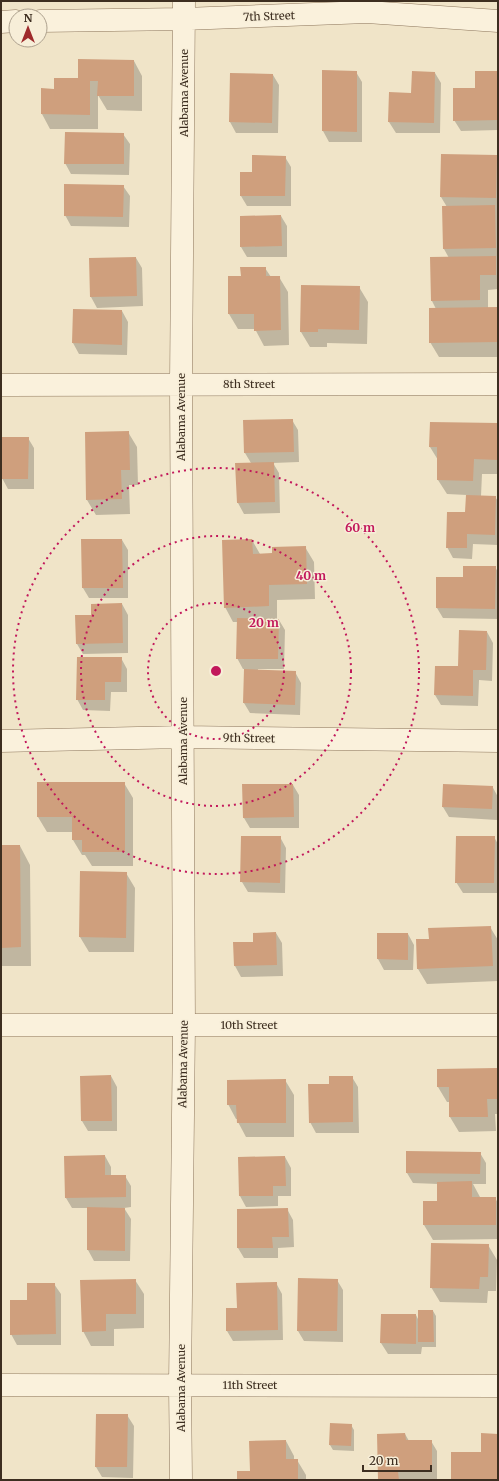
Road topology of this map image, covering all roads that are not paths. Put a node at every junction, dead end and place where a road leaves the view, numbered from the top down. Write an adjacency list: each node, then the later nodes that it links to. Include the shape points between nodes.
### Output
1 (184, 10): 2 (street, 7th Street); 3 (street, 7th Street, via 367,12); 4 (street, Alabama Avenue)
2 (48, 20)
3 (498, 22)
4 (181, 384): 5 (street, 8th Street); 6 (street, 8th Street); 7 (street, Alabama Avenue)
5 (498, 384)
6 (1, 385)
7 (183, 737): 8 (street, 9th Street); 9 (street, 9th Street); 10 (street, Alabama Avenue)
8 (1, 741)
9 (498, 741)
10 (184, 1025): 11 (street, 10th Street); 12 (street, 10th Street); 14 (street, Alabama Avenue)
11 (498, 1025)
12 (1, 1026)
13 (1, 1385): 14 (street, 11th Street)
14 (180, 1385): 15 (street, 11th Street); 16 (street, Alabama Avenue)
15 (498, 1386)
16 (181, 1480)

